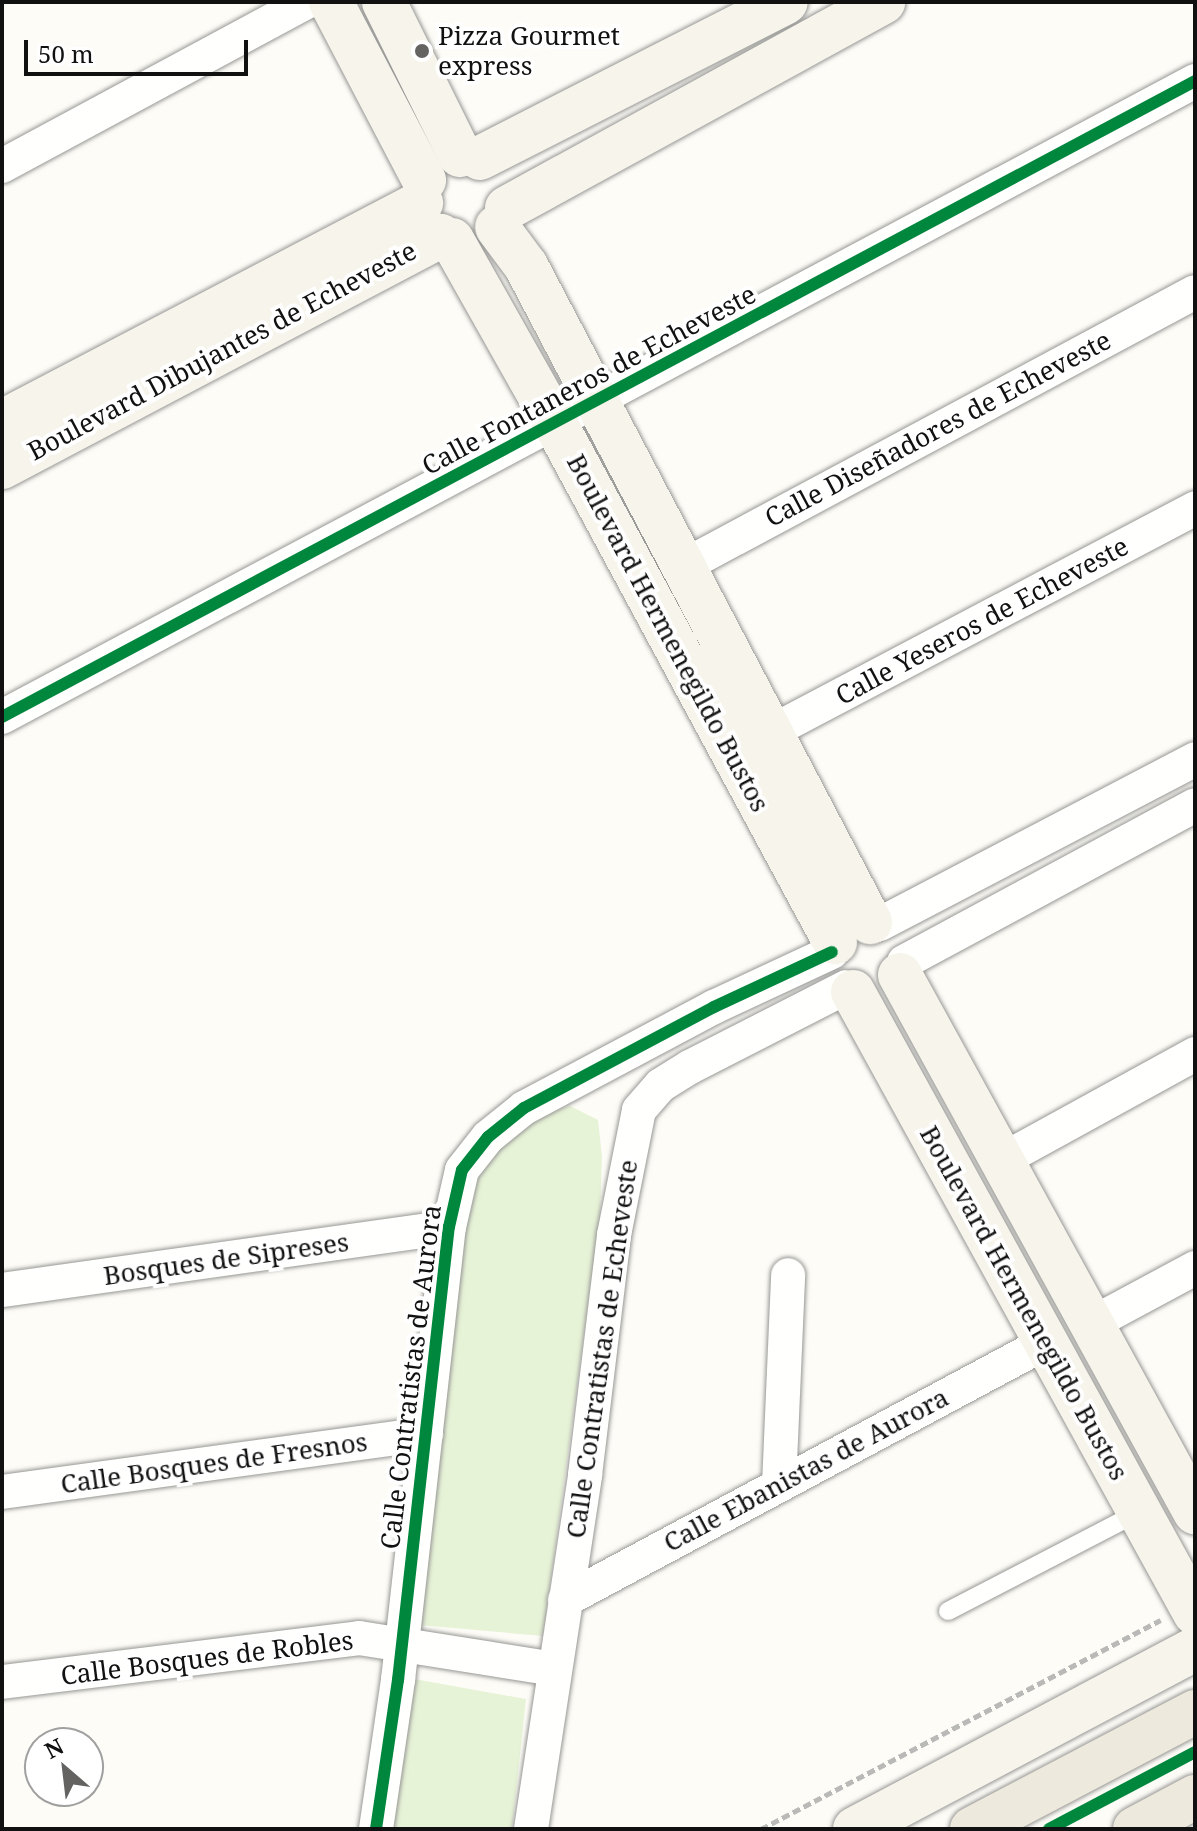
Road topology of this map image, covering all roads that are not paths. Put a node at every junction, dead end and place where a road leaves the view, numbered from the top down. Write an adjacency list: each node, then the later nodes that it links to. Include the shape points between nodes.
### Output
1 (307, 2): 8 (street)
2 (331, 2): 9 (street, Boulevard Hermenegildo Bustos)
3 (384, 2): 7 (street)
4 (786, 2): 7 (street)
5 (883, 2): 10 (street)
6 (1195, 81): 12 (street, Calle Fontaneros de Echeveste)
7 (470, 156): 9 (street, via 445,159); 10 (street, via 500,173 508,195)
8 (2, 166)
9 (435, 215): 10 (street, via 477,241); 13 (street, Boulevard Dibujantes de Echeveste); 14 (street, Boulevard Hermenegildo Bustos); 15 (street, Boulevard Dibujantes de Echeveste)
10 (502, 218): 12 (street, Boulevard Hermenegildo Bustos)
11 (1195, 292): 17 (street, Calle Diseñadores de Echeveste)
12 (597, 402): 14 (street, Calle Fontaneros de Echeveste); 17 (street, Boulevard Hermenegildo Bustos)
13 (2, 422)
14 (555, 423): 18 (street, Calle Fontaneros de Echeveste); 22 (street, Boulevard Hermenegildo Bustos)
15 (2, 467)
16 (1195, 508): 19 (street, Calle Yeseros de Echeveste)
17 (682, 567): 19 (street, Boulevard Hermenegildo Bustos)
18 (2, 717)
19 (769, 733): 22 (street, Boulevard Hermenegildo Bustos)
20 (1195, 759): 22 (street)
21 (1195, 805): 23 (street)
22 (853, 953): 23 (street, Boulevard Hermenegildo Bustos, via 899,939); 23 (street, via 880,992); 25 (street, Calle Contratistas de Aurora, via 714,1007); 26 (street, via 661,1085); 33 (street, Boulevard Hermenegildo Bustos)
23 (902, 968): 27 (street, Boulevard Hermenegildo Bustos)
24 (1195, 1054): 27 (street)
25 (603, 1066): 26 (street); 28 (street, Calle Contratistas de Aurora, via 524,1108 472,1154 458,1185)
26 (639, 1110): 39 (street, Calle Contratistas de Echeveste, via 614,1235)
27 (1004, 1159): 32 (street, Boulevard Hermenegildo Bustos)
28 (449, 1227): 31 (street, Bosques de Sipreses); 34 (street, Calle Contratistas de Aurora)
29 (1195, 1268): 32 (street)
30 (788, 1275): 35 (street)
31 (2, 1290)
32 (1093, 1323): 37 (street, Boulevard Hermenegildo Bustos)
33 (1047, 1342): 35 (street, Calle Ebanistas de Aurora); 38 (street, Boulevard Hermenegildo Bustos)
34 (426, 1434): 36 (street, Calle Bosques de Fresnos); 42 (street, Calle Contratistas de Aurora)
35 (779, 1485): 39 (street, Calle Ebanistas de Aurora)
36 (2, 1492)
37 (1191, 1494)
38 (1139, 1512): 40 (street, Boulevard Hermenegildo Bustos); 41 (lane)
39 (565, 1600): 44 (street, Calle Contratistas de Echeveste)
40 (1193, 1609)
41 (948, 1611)
42 (402, 1646): 44 (street, Calle Bosques de Robles); 45 (street, Calle Bosques de Robles, via 359,1638); 48 (street, Calle Contratistas de Aurora)
43 (1195, 1649): 50 (street)
44 (555, 1669): 49 (street, Calle Contratistas de Echeveste)
45 (2, 1682)
46 (1195, 1712): 51 (main road)
47 (1195, 1797): 52 (main road)
48 (368, 1828)
49 (531, 1829)
50 (855, 1829)
51 (972, 1829)
52 (1135, 1829)

